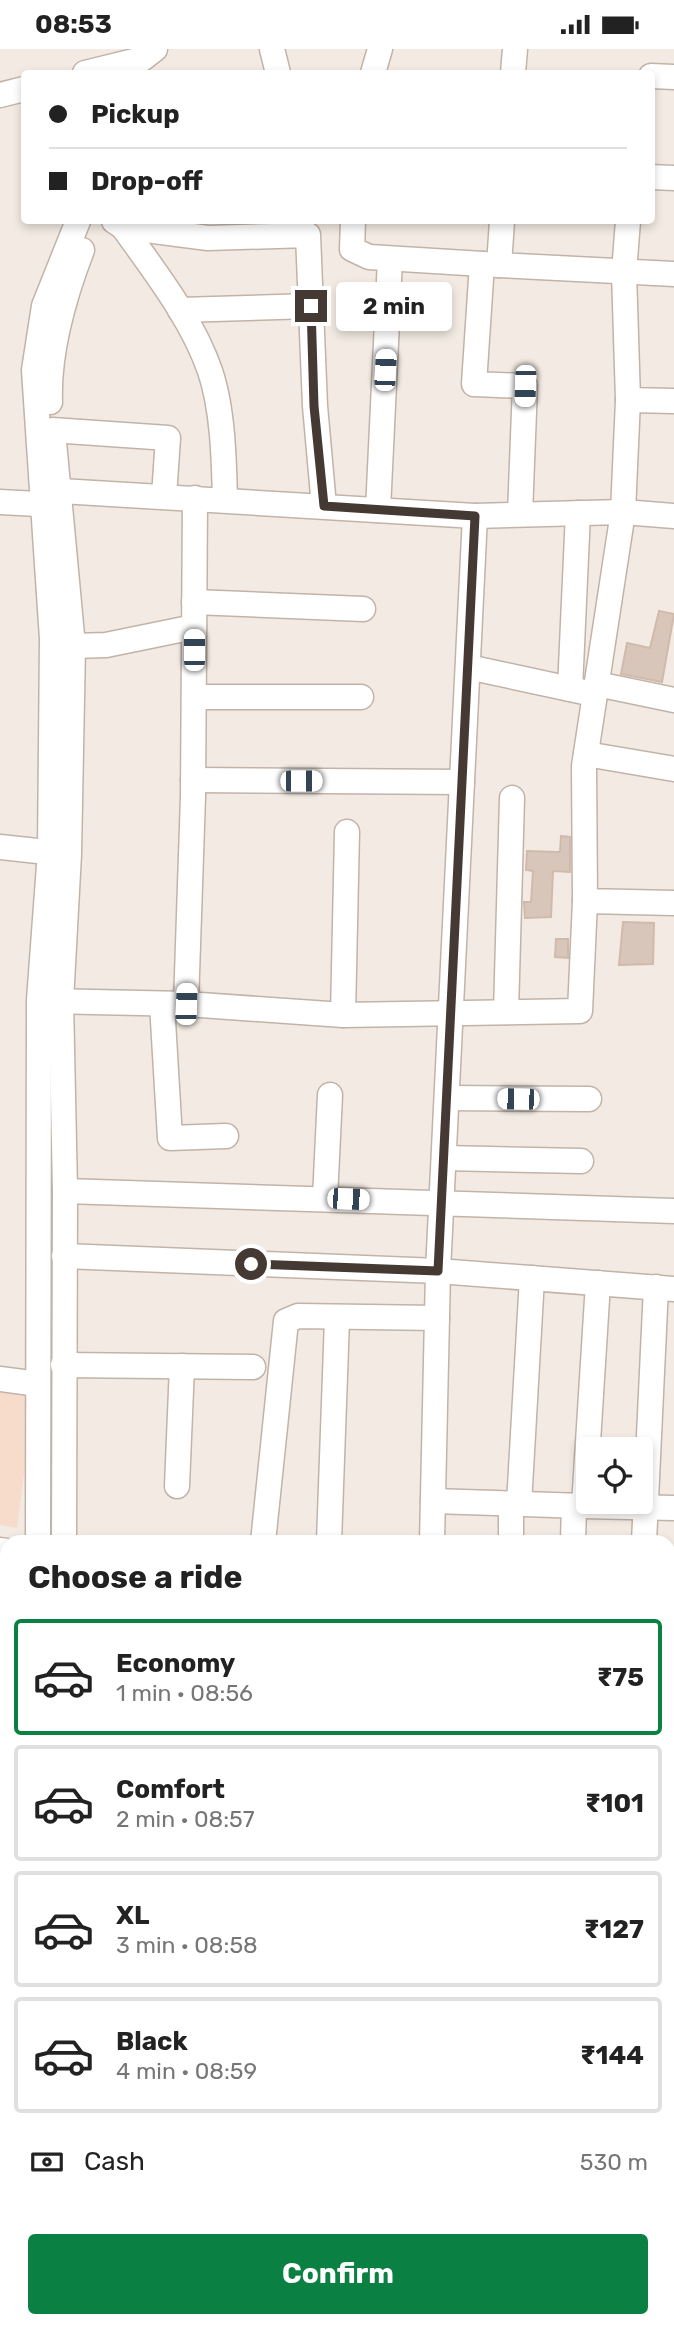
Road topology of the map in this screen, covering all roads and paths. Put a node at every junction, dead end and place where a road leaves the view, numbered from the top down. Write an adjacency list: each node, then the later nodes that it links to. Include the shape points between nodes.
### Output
1 (272, 49): 6 (street)
2 (380, 49): 7 (street)
3 (515, 49): 8 (street)
4 (146, 60): 5 (street)
5 (99, 70)
6 (277, 70)
7 (374, 70)
8 (513, 70)
9 (655, 76): 10 (street)
10 (674, 77)
11 (21, 90): 12 (street)
12 (0, 95)
13 (655, 177): 14 (street)
14 (674, 178)
15 (77, 224): 33 (street, via 44,306 37,340 34,388)
16 (93, 224): 30 (street, via 60,319 50,377)
17 (119, 224): 21 (street, via 208,238); 27 (street)
18 (353, 224): 22 (street, via 352,249)
19 (501, 224): 23 (street)
20 (628, 224): 24 (street)
21 (308, 228): 26 (street)
22 (390, 259): 23 (street); 37 (street)
23 (491, 265): 24 (street); 40 (street, via 474,384 525,386)
24 (624, 272): 25 (street); 28 (street)
25 (674, 274)
26 (311, 306): 27 (street); 36 (street)
27 (180, 310): 34 (street, via 210,372 223,451)
28 (628, 400): 29 (street); 38 (street)
29 (674, 401)
30 (52, 430): 31 (street, via 168,438); 33 (street)
31 (164, 496): 32 (street); 33 (street)
32 (195, 498): 34 (street); 43 (street)
33 (55, 500): 35 (street); 46 (street); 60 (street, via 52,639)
34 (225, 500): 36 (street)
35 (0, 502)
36 (324, 506): 37 (street)
37 (378, 510): 41 (street)
38 (623, 512): 39 (street); 42 (street); 49 (street)
39 (578, 513): 40 (street); 48 (street)
40 (520, 514): 41 (street)
41 (475, 516): 47 (street)
42 (674, 516)
43 (194, 602): 44 (street); 45 (street)
44 (363, 609)
45 (194, 627): 46 (street, via 106,645); 50 (street)
46 (73, 646): 60 (street)
47 (468, 667): 48 (street); 56 (street)
48 (570, 689): 49 (street)
49 (596, 689): 52 (street); 53 (street)
50 (194, 697): 51 (street); 55 (street)
51 (361, 697)
52 (674, 700)
53 (586, 754): 54 (street); 61 (street)
54 (674, 769)
55 (193, 780): 56 (street); 64 (street)
56 (463, 782): 66 (street)
57 (512, 798): 65 (street)
58 (348, 832): 67 (street)
59 (0, 847): 60 (street)
60 (59, 853): 63 (street)
61 (585, 901): 62 (street); 65 (street, via 580,1011)
62 (674, 902)
63 (50, 1001): 64 (street); 74 (street); 89 (street)
64 (174, 1004): 67 (street); 71 (street, via 170,1138)
65 (506, 1012): 66 (street)
66 (452, 1013): 67 (street); 69 (street)
67 (343, 1015)
68 (330, 1095): 75 (street)
69 (447, 1098): 70 (street); 72 (street)
70 (589, 1099)
71 (226, 1136)
72 (444, 1158): 73 (street); 76 (street)
73 (581, 1161)
74 (65, 1191): 75 (street); 78 (street)
75 (325, 1198): 76 (street)
76 (442, 1202): 77 (street); 79 (street)
77 (674, 1210)
78 (64, 1256): 79 (street); 85 (street)
79 (438, 1271): 80 (street); 83 (street)
80 (532, 1278): 81 (street); 94 (street)
81 (598, 1283): 82 (street); 90 (street)
82 (665, 1288): 91 (street)
83 (437, 1318): 84 (street); 93 (street)
84 (337, 1319): 102 (street, via 291,1317 283,1327); 103 (street)
85 (63, 1364): 86 (street); 101 (street)
86 (183, 1366): 87 (street); 92 (street)
87 (253, 1367)
88 (0, 1379): 89 (street)
89 (38, 1384): 100 (street)
90 (585, 1437)
91 (651, 1437)
92 (177, 1486)
93 (433, 1501): 94 (street); 104 (street)
94 (515, 1504): 95 (street); 105 (street)
95 (576, 1506)
96 (653, 1507): 97 (street)
97 (674, 1508)
98 (578, 1514): 106 (street)
99 (644, 1514): 107 (street)
100 (38, 1535)
101 (64, 1535)
102 (265, 1535)
103 (330, 1535)
104 (432, 1535)
105 (512, 1535)
106 (574, 1535)
107 (644, 1535)

